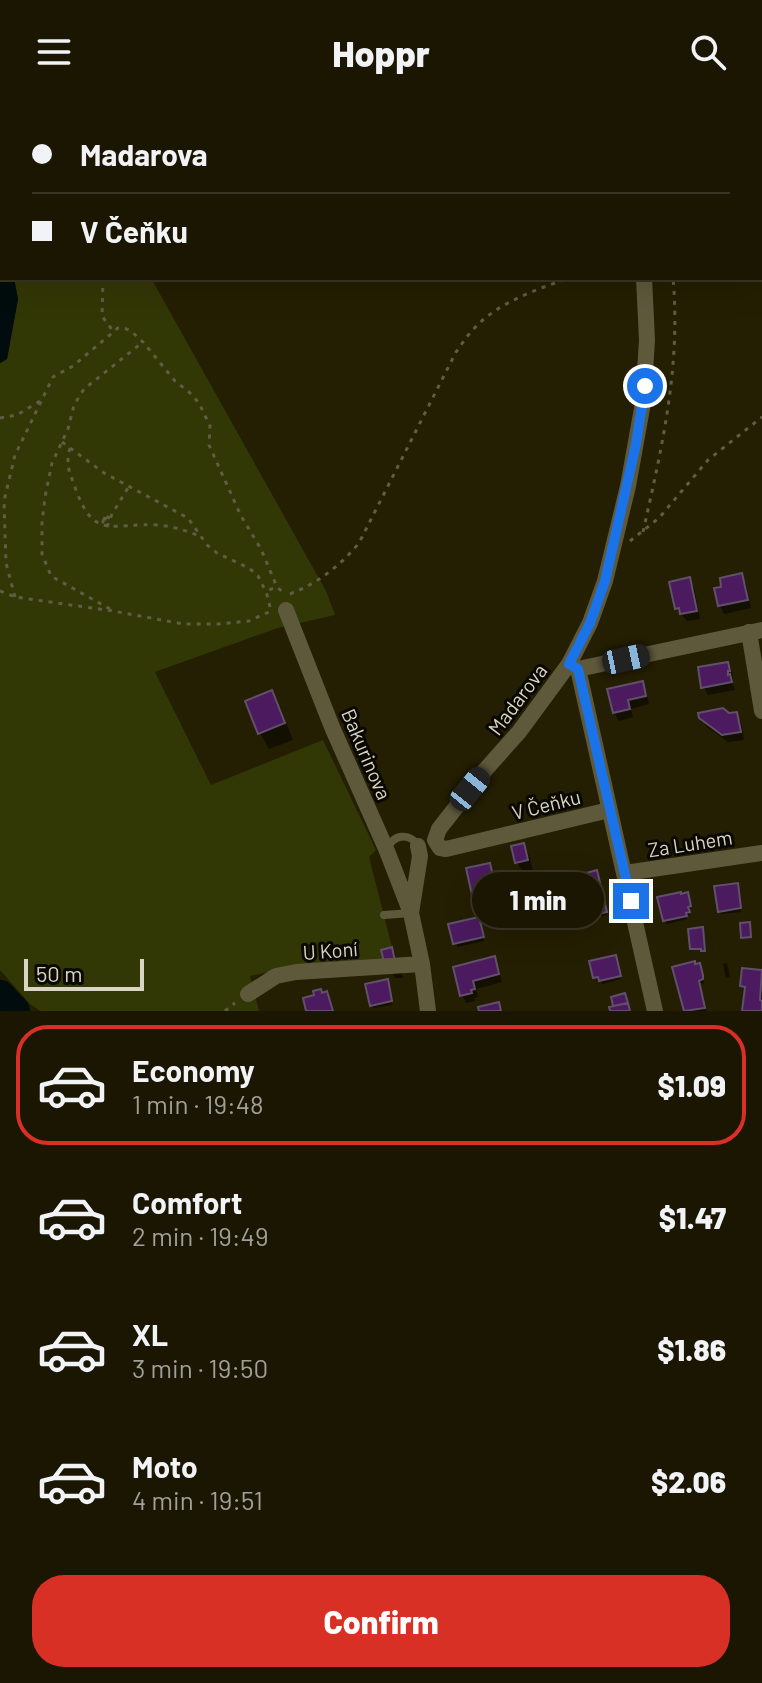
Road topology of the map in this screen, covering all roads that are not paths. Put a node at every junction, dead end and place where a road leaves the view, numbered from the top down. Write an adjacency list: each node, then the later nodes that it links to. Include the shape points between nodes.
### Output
1 (644, 280): 4 (street, Madarova, via 643,403 615,544)
2 (281, 605): 9 (street, Bakurinova)
3 (755, 631): 4 (street); 5 (street)
4 (573, 666): 6 (street, V Čeňku); 8 (street, Madarova, via 435,834 436,844)
5 (762, 711)
6 (609, 810): 8 (street, V Čeňku); 11 (street, V Čeňku)
7 (418, 846): 9 (lane, via 409,836 400,836); 12 (street, Bakurinova)
8 (446, 849)
9 (387, 851): 12 (street, Bakurinova)
10 (762, 853): 11 (street, Za Luhem)
11 (625, 873): 17 (street, V Čeňku)
12 (411, 913): 13 (lane); 14 (street, Bakurinova)
13 (384, 915)
14 (422, 964): 15 (street, U Koní, via 296,972 276,976); 16 (street, Bakurinova)
15 (248, 994)
16 (428, 1011)
17 (655, 1011)

